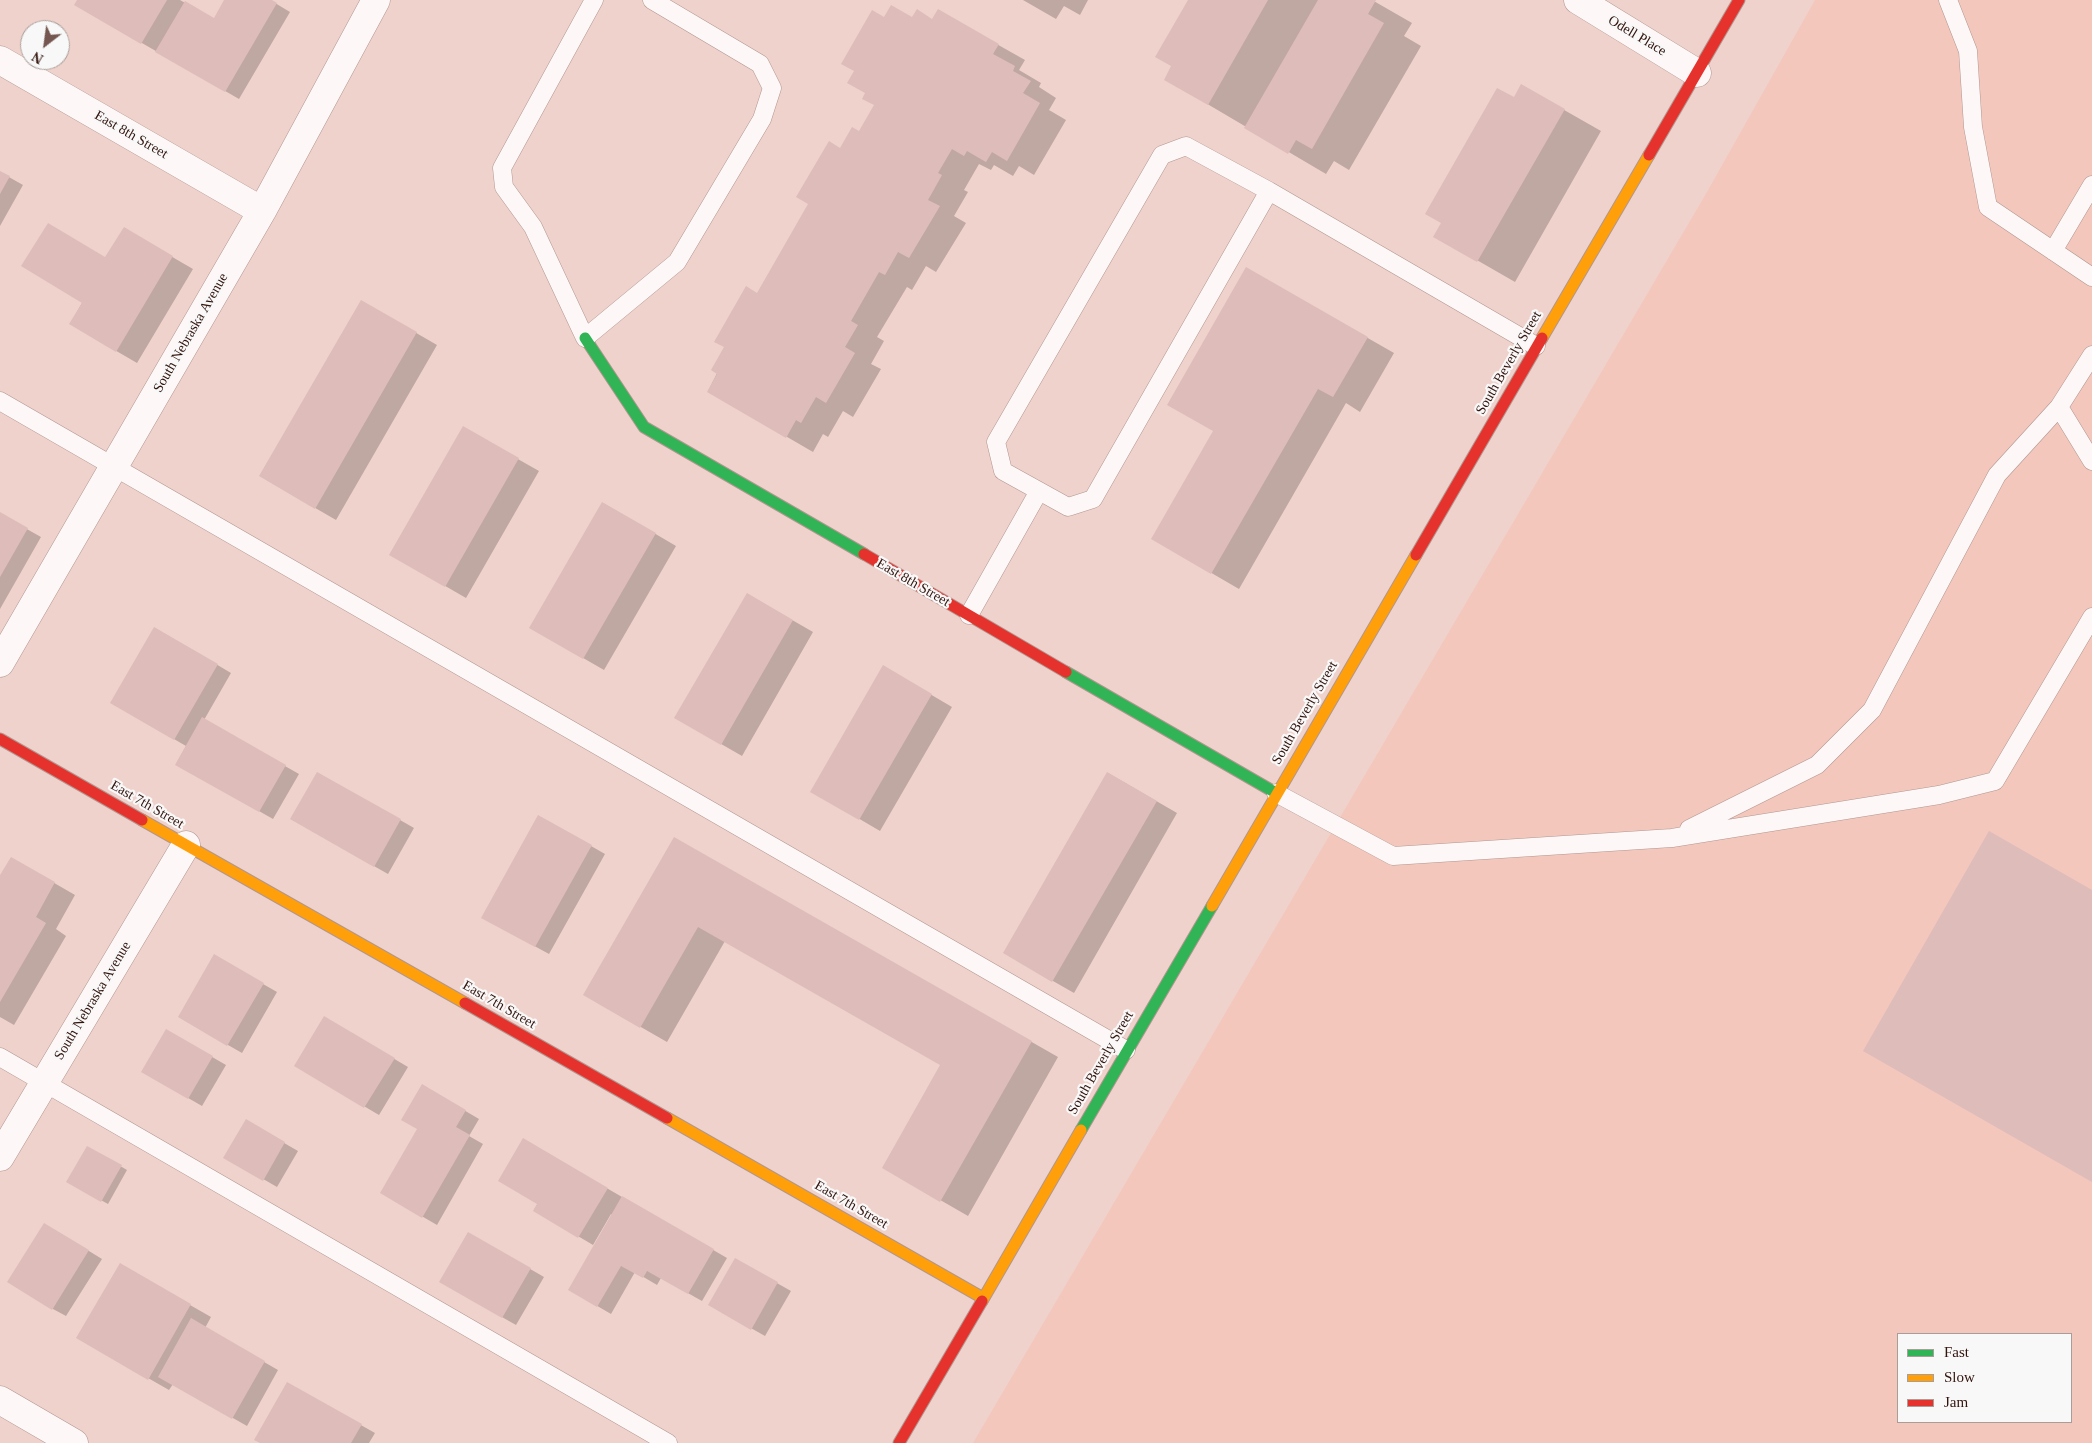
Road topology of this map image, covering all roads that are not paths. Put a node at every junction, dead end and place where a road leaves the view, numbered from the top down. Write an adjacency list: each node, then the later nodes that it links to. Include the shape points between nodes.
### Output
1 (376, 0): 11 (street, South Nebraska Avenue)
2 (594, 0): 14 (lane, via 502,168 504,187 533,227)
3 (652, 0): 14 (lane, via 760,64 772,88 762,119 677,262)
4 (1578, 0): 8 (street, Odell Place)
5 (1739, 0): 8 (street, South Beverly Street)
6 (1948, 0): 12 (lane, via 1968,51 1973,127 1988,207)
7 (0, 60): 11 (street, East 8th Street)
8 (1697, 73): 15 (street, South Beverly Street)
9 (2092, 185): 12 (lane)
10 (1269, 191): 15 (lane); 21 (lane, via 1093,499 1068,507); 21 (lane, via 1186,146 1162,154 996,442 1003,471)
11 (262, 211): 20 (street, South Nebraska Avenue)
12 (2054, 251): 13 (lane)
13 (2092, 276)
14 (585, 338): 22 (street, East 8th Street, via 644,427)
15 (1536, 346): 26 (street, South Beverly Street)
16 (2092, 355): 18 (lane)
17 (0, 401): 20 (lane)
18 (2058, 408): 19 (lane); 27 (lane, via 1997,475 1872,710 1817,765)
19 (2092, 461)
20 (113, 467): 24 (street, South Nebraska Avenue); 29 (lane)
21 (1039, 490): 22 (lane)
22 (968, 616): 26 (street, East 8th Street)
23 (2092, 617): 27 (lane, via 1995,781 1939,795)
24 (0, 663)
25 (0, 739): 28 (street, East 7th Street)
26 (1276, 793): 27 (lane, via 1393,856); 29 (street, South Beverly Street)
27 (1672, 838)
28 (186, 845): 31 (street, South Nebraska Avenue); 33 (street, East 7th Street)
29 (1126, 1050): 33 (street, South Beverly Street)
30 (0, 1057): 31 (lane)
31 (44, 1083): 32 (street, South Nebraska Avenue); 36 (lane)
32 (0, 1157)
33 (983, 1298): 37 (street, South Beverly Street)
34 (0, 1400): 35 (street)
35 (74, 1443)
36 (668, 1443)
37 (898, 1443)

